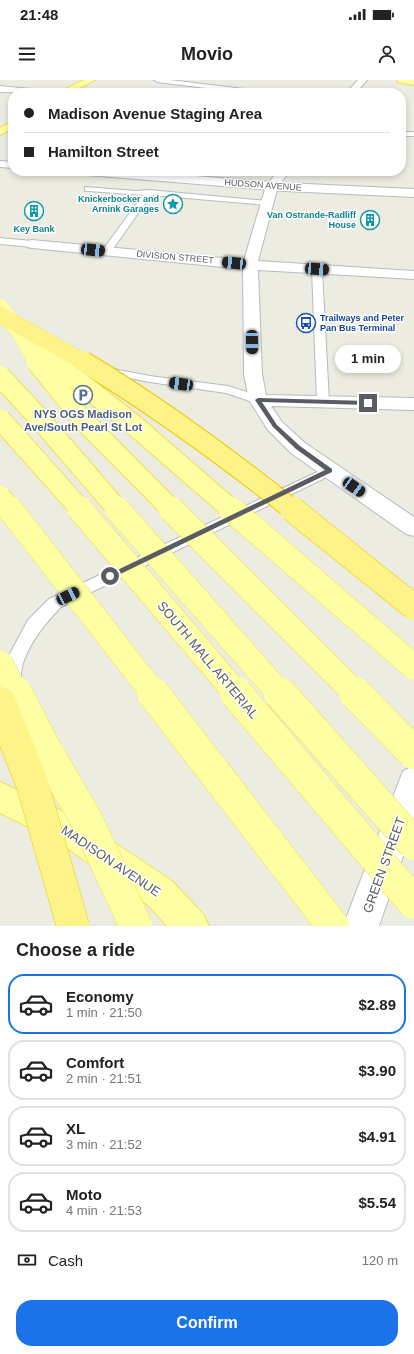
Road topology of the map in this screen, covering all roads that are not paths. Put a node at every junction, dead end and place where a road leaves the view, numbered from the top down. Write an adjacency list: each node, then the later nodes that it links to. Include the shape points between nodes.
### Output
1 (91, 80): 6 (main road)
2 (158, 80): 7 (lane)
3 (364, 80): 8 (street)
4 (401, 80): 5 (main road)
5 (414, 82)
6 (73, 88)
7 (221, 88)
8 (356, 88)
9 (151, 176): 11 (street, HUDSON AVENUE)
10 (280, 176): 12 (street)
11 (202, 180): 12 (street, HUDSON AVENUE); 16 (lane)
12 (272, 186): 15 (street, HUDSON AVENUE); 17 (street)
13 (88, 189): 14 (lane)
14 (149, 192): 16 (lane); 20 (lane)
15 (414, 193)
16 (194, 196): 17 (lane)
17 (267, 203): 21 (street)
18 (0, 241): 19 (lane)
19 (32, 244): 20 (street, DIVISION STREET)
20 (107, 251): 21 (street, DIVISION STREET)
21 (250, 264): 22 (street, DIVISION STREET); 29 (street, via 253,374)
22 (317, 269): 23 (street, DIVISION STREET); 30 (lane)
23 (414, 275)
24 (0, 307): 41 (main road, bridge, via 18,330 40,368 84,421)
25 (0, 314): 36 (highway, bridge, via 123,385 185,427)
26 (0, 324): 38 (main road, bridge, via 56,363 134,425)
27 (108, 371): 29 (lane, via 228,390)
28 (0, 376): 44 (main road, bridge)
29 (258, 400): 30 (street); 33 (street, via 275,426 298,448)
30 (322, 402): 31 (street)
31 (414, 404)
32 (0, 419): 45 (main road, SOUTH MALL ARTERIAL, bridge, via 83,512)
33 (330, 470): 35 (street); 40 (lane, via 55,603 34,625 15,661)
34 (0, 496): 49 (main road, bridge)
35 (414, 528)
36 (414, 607)
37 (0, 663): 47 (main road, bridge, via 87,821)
38 (414, 667)
39 (0, 703): 46 (highway, bridge, via 32,783)
40 (0, 731)
41 (414, 753)
42 (414, 781): 50 (street, GREEN STREET)
43 (0, 797): 48 (main road, MADISON AVENUE, via 68,830 160,893)
44 (414, 844)
45 (414, 903)
46 (73, 926)
47 (136, 926)
48 (191, 926)
49 (333, 926)
50 (362, 926)

